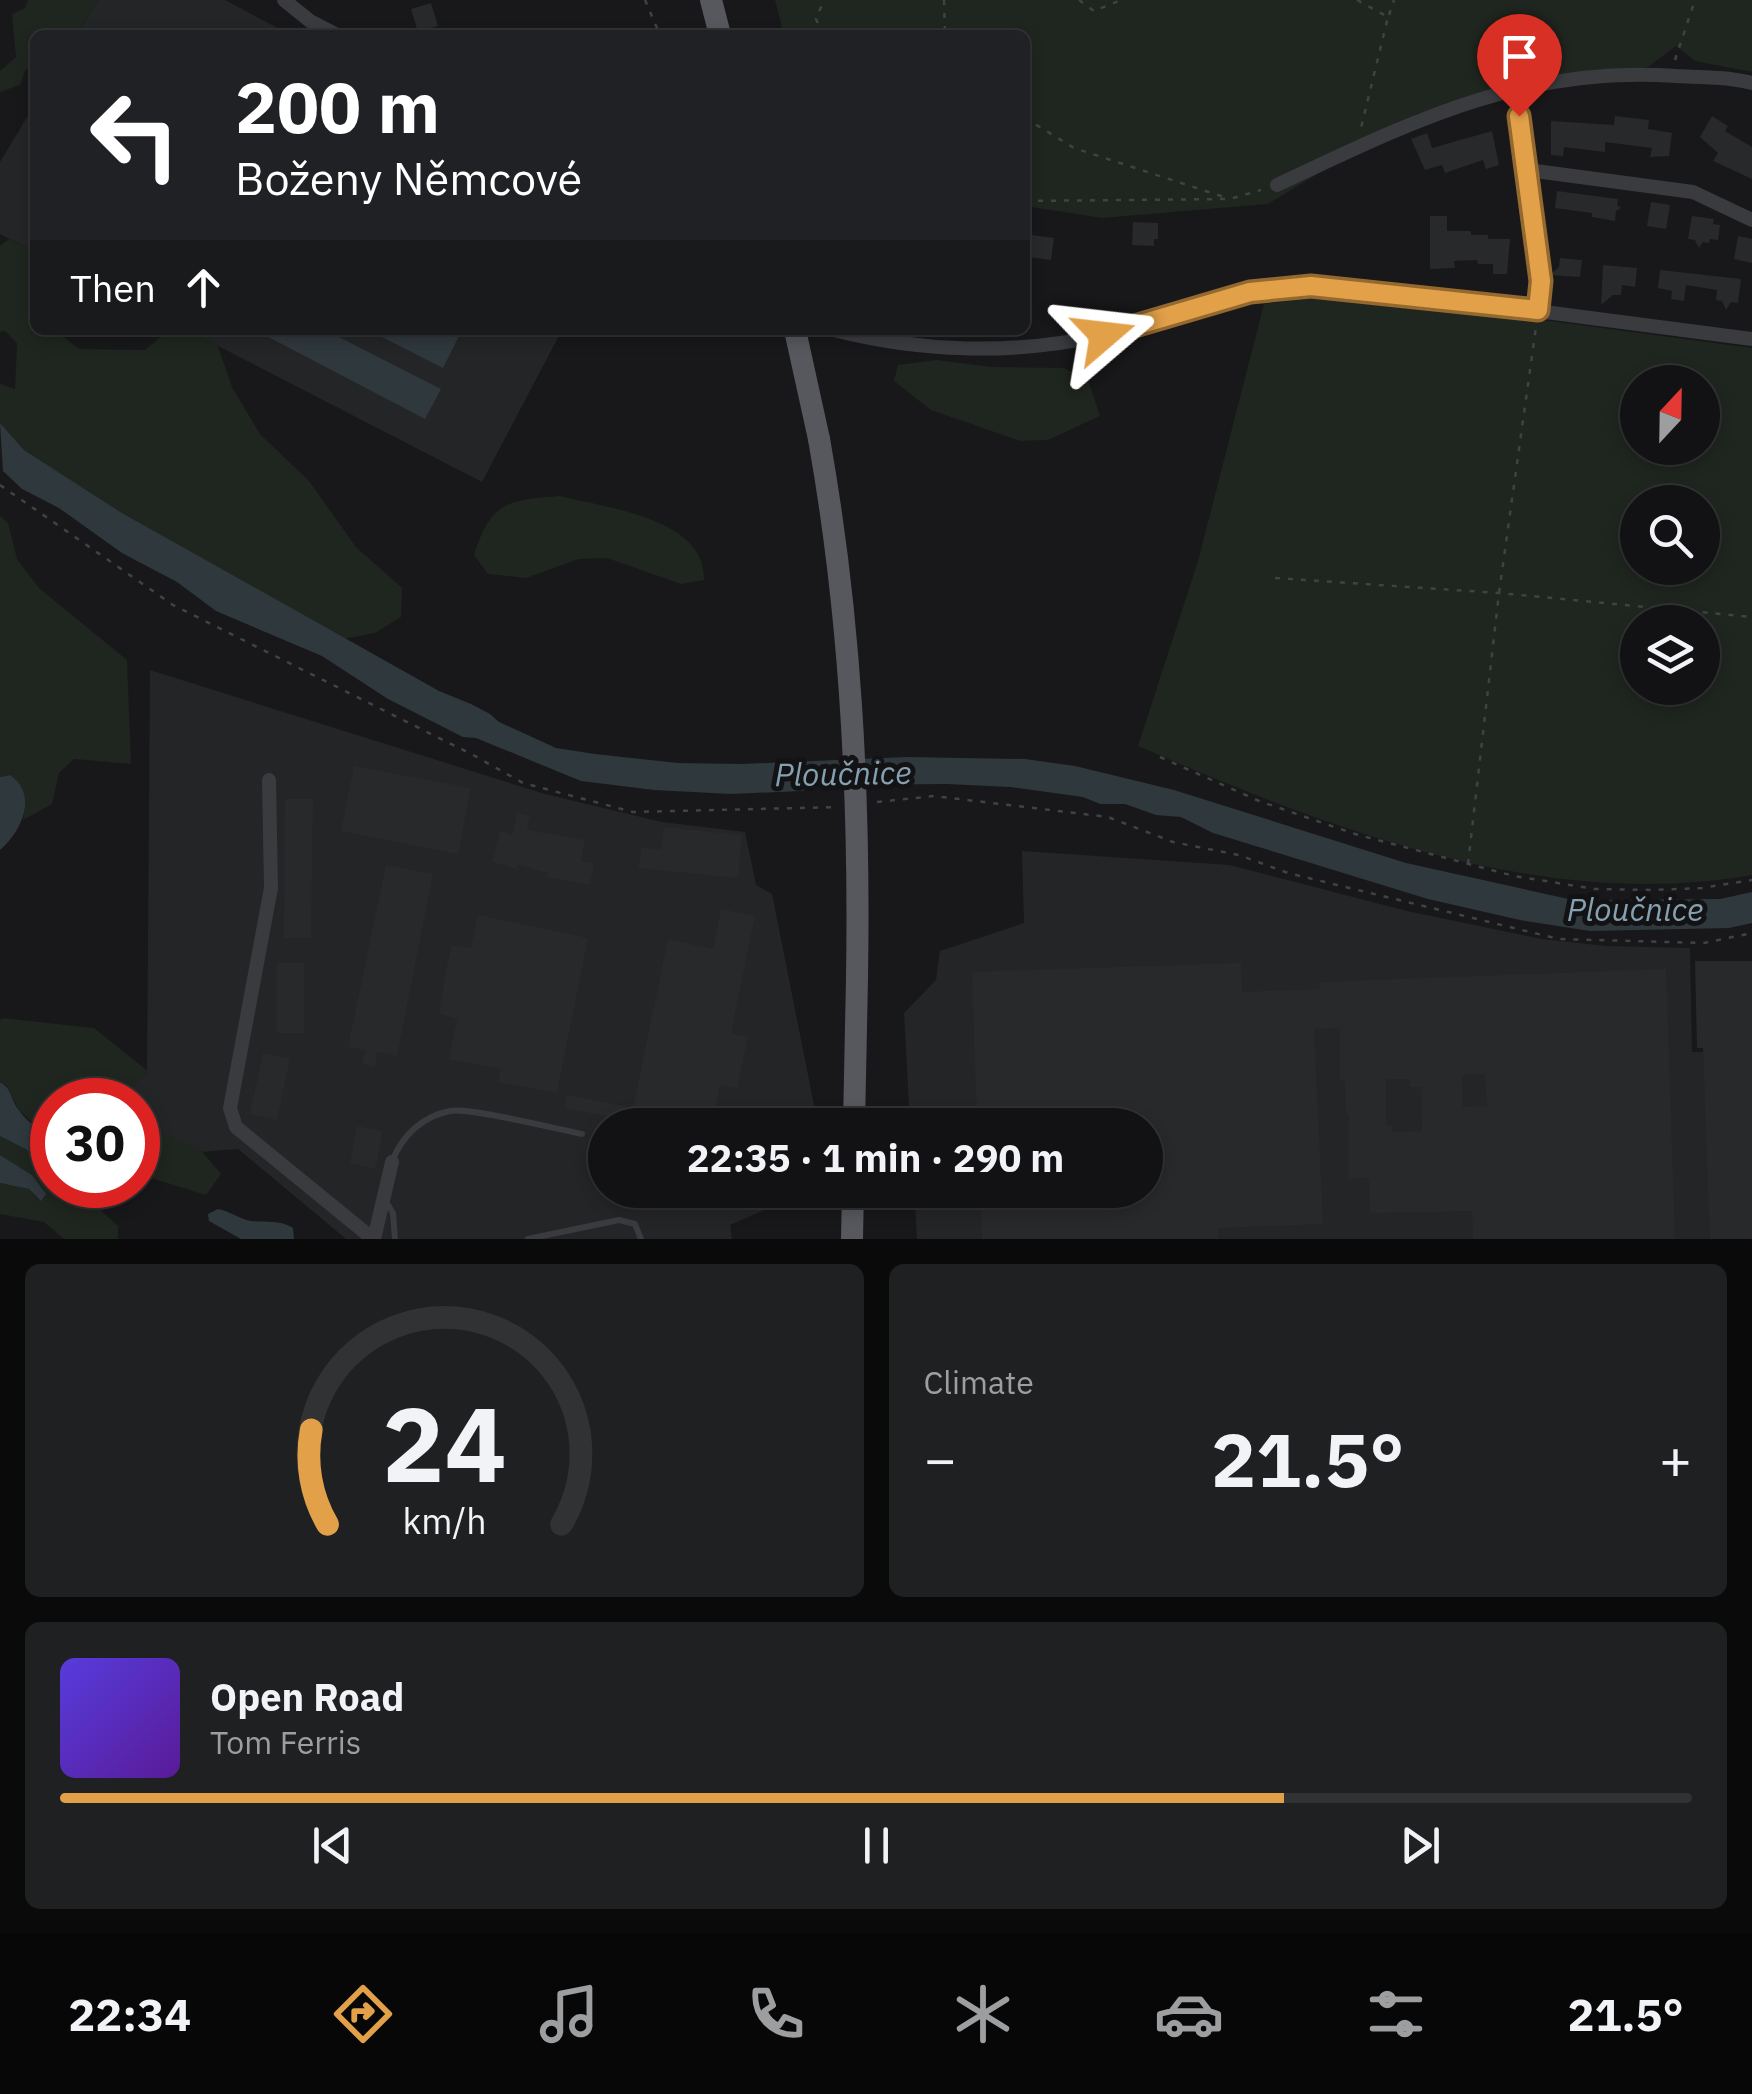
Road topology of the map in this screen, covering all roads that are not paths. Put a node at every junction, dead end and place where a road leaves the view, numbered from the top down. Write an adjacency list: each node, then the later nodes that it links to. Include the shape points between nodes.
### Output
1 (284, 0): 3 (street)
2 (711, 0): 4 (main road)
3 (327, 30)
4 (719, 30)
5 (1752, 84): 6 (street, via 1670,75 1582,77)
6 (1515, 88): 7 (street); 8 (street, via 1411,122)
7 (1528, 170): 9 (street, via 1693,192); 10 (street, via 1541,281)
8 (1277, 185)
9 (1752, 220)
10 (1538, 310): 11 (street, via 1311,286 1250,292 1046,345 946,348); 13 (street)
11 (854, 335)
12 (797, 338): 15 (main road, bridge, via 846,618 856,749)
13 (1752, 338)
14 (269, 780): 20 (street, via 271,888 230,1108 236,1127)
15 (854, 1108)
16 (582, 1134): 17 (lane, via 454,1109 426,1119 400,1143)
17 (392, 1162): 18 (street)
18 (382, 1194): 20 (street); 21 (lane)
19 (853, 1208): 24 (main road)
20 (373, 1239)
21 (395, 1239)
22 (528, 1239): 23 (lane, via 619,1220 634,1224)
23 (641, 1239)
24 (852, 1239)

